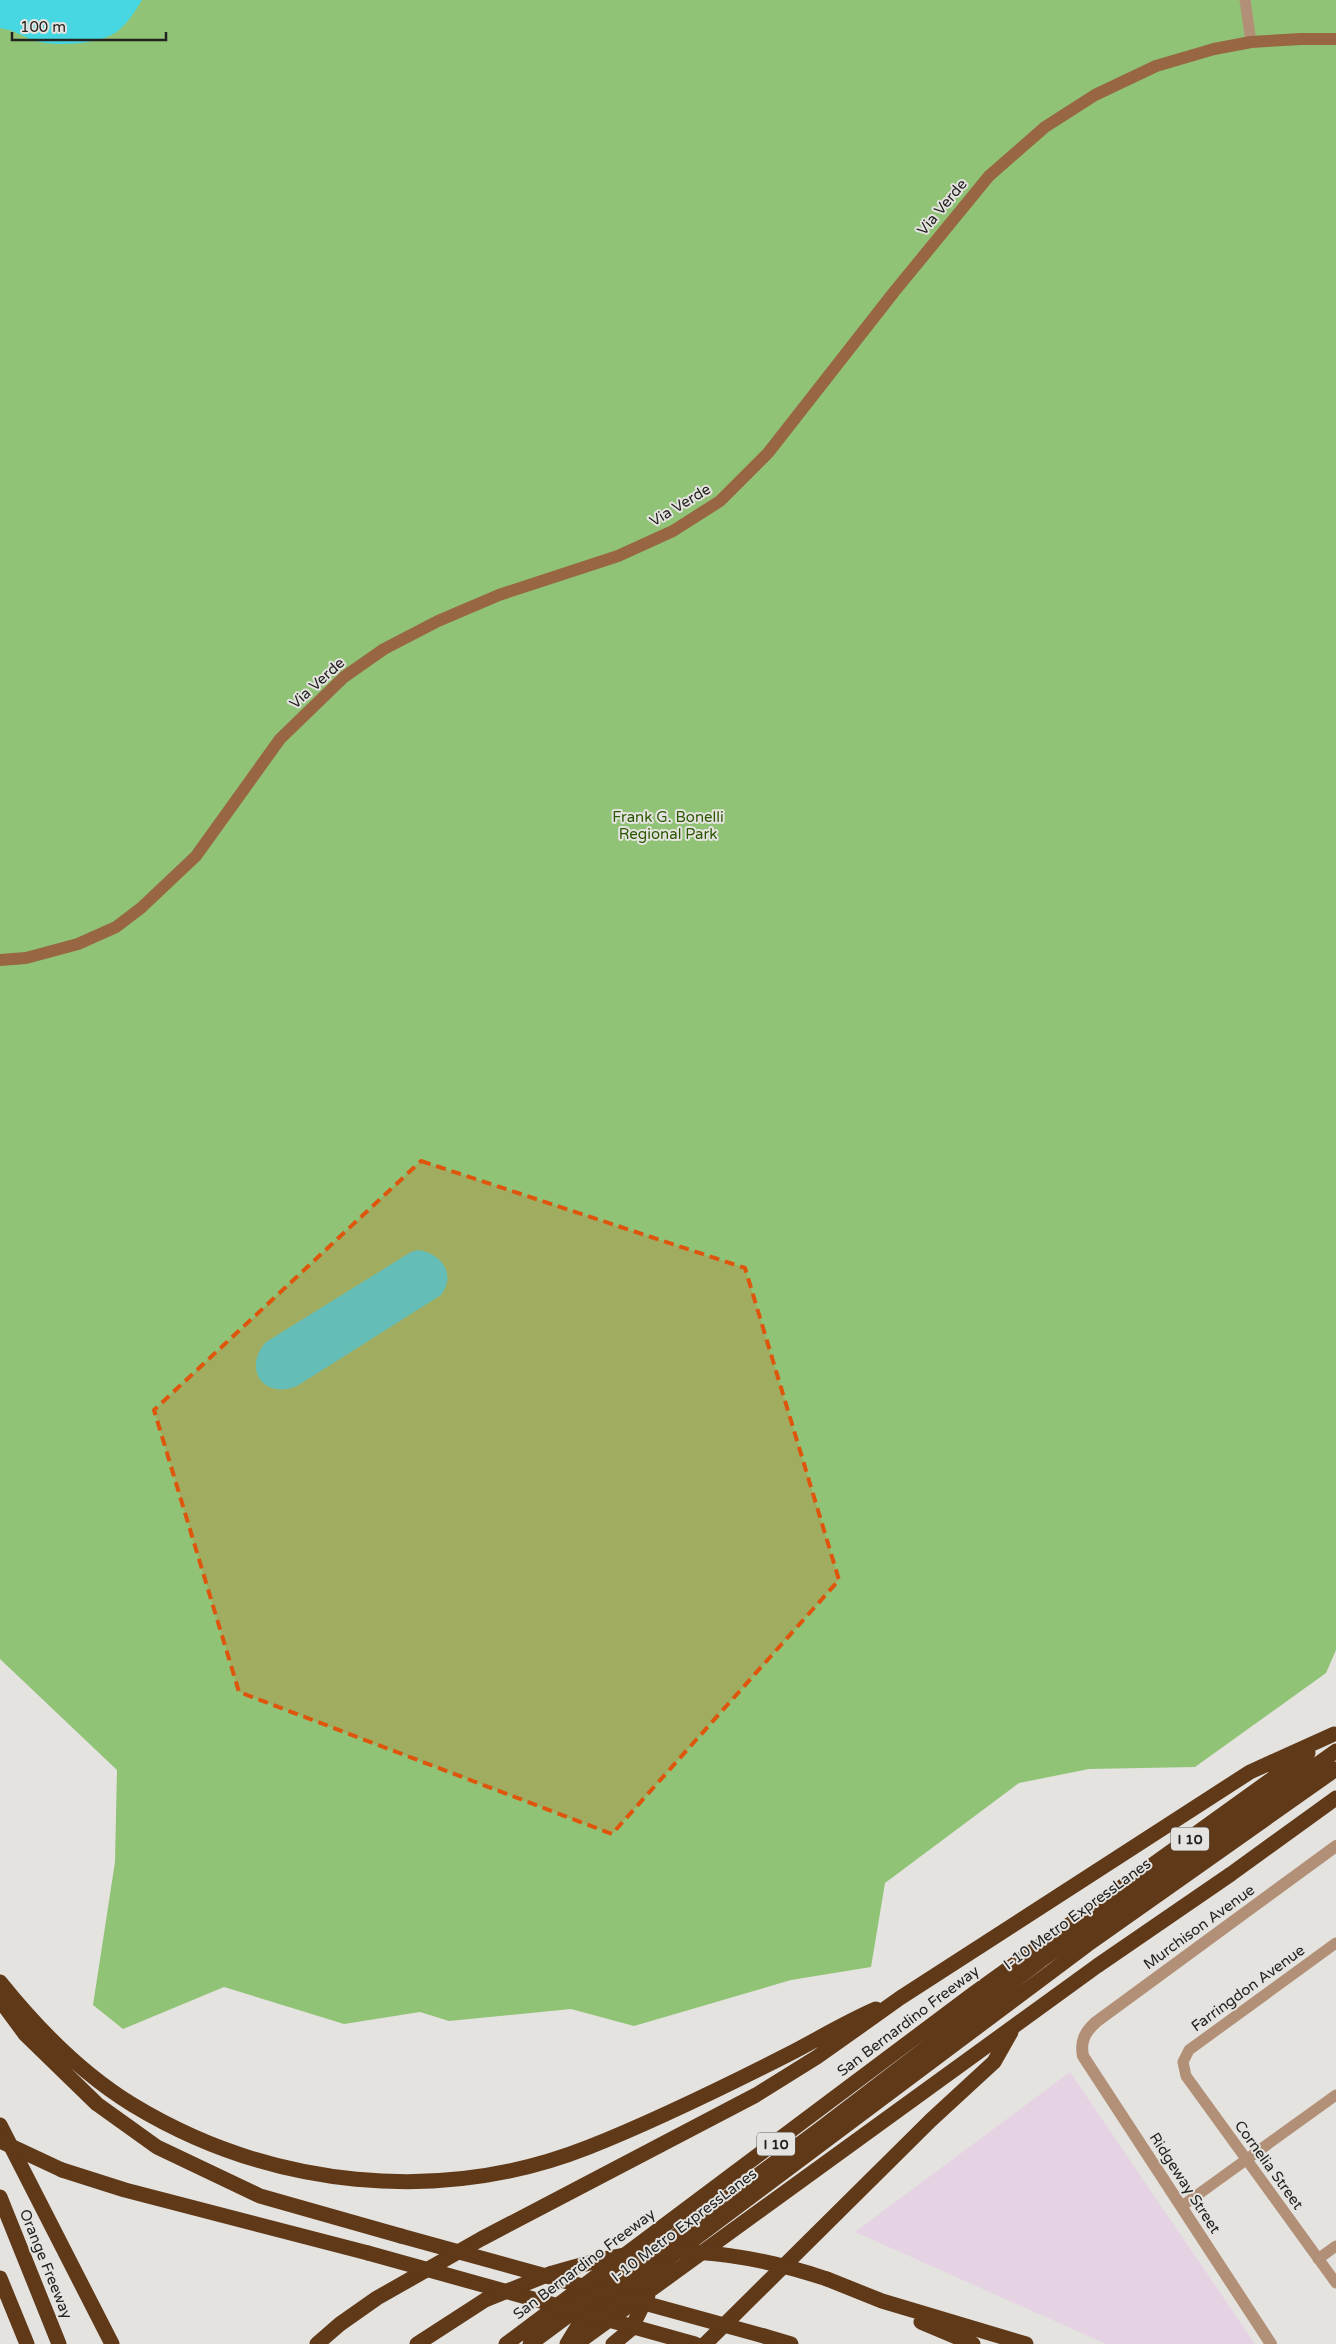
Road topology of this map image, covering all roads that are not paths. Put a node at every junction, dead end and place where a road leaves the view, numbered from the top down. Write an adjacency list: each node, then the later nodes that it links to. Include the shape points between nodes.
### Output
1 (1245, 0): 3 (street)
2 (1336, 39): 3 (main road, Via Verde)
3 (1251, 42): 4 (main road, Via Verde, via 1156,66 1095,95 1045,127 989,176 768,453 720,501 673,531 618,556 499,595 384,649 344,676 280,739 196,856 141,908 116,928 78,944 26,958)
4 (0, 960)
5 (1335, 1733): 12 (highway, via 1250,1772); 34 (highway, San Bernardino Freeway / I 10, via 972,1994)
6 (1336, 1751): 35 (highway, I-10 Metro ExpressLanes, via 1040,1961)
7 (1336, 1769): 36 (highway, I-10 Metro ExpressLanes, via 1142,1905 578,2326)
8 (1336, 1798): 14 (highway)
9 (1336, 1846): 15 (street, Murchison Avenue, via 1096,2022)
10 (1336, 1943): 16 (street, Farringdon Avenue, via 1189,2050)
11 (0, 1982): 12 (highway, via 37,2025 92,2076 132,2104 180,2130 247,2157 308,2174 406,2183 484,2176 531,2167 588,2147 701,2096)
12 (900, 1998): 32 (highway, via 817,2057 756,2095 481,2239 377,2298)
13 (0, 2000): 41 (highway, bridge, via 25,2034 97,2104 158,2147 260,2196)
14 (1014, 2027): 27 (highway); 40 (highway, via 994,2062 930,2120)
15 (1084, 2036): 22 (street, Ridgeway Street, via 1083,2056)
16 (1183, 2062): 20 (street, Cornelia Street, via 1186,2076)
17 (1336, 2094): 20 (street)
18 (0, 2125): 31 (highway)
19 (0, 2141): 39 (highway, bridge, via 62,2170 125,2190 368,2253)
20 (1246, 2159): 22 (street); 24 (street, Cornelia Street)
21 (0, 2198): 30 (highway, Orange Freeway)
22 (1182, 2206): 44 (street, Ridgeway Street)
23 (1336, 2246): 24 (street)
24 (1318, 2258): 26 (street, Cornelia Street)
25 (0, 2278): 29 (highway)
26 (1336, 2283)
27 (649, 2293): 37 (highway); 38 (highway, via 631,2329)
28 (882, 2301): 33 (highway, bridge, via 827,2279 737,2257 668,2252 631,2254 556,2272 485,2300); 42 (highway, via 911,2318); 43 (highway)
29 (26, 2344)
30 (59, 2344)
31 (112, 2344)
32 (317, 2344)
33 (418, 2344)
34 (506, 2344)
35 (530, 2344)
36 (568, 2344)
37 (576, 2344)
38 (613, 2344)
39 (695, 2344)
40 (704, 2344)
41 (791, 2344)
42 (973, 2344)
43 (1026, 2344)
44 (1272, 2344)

